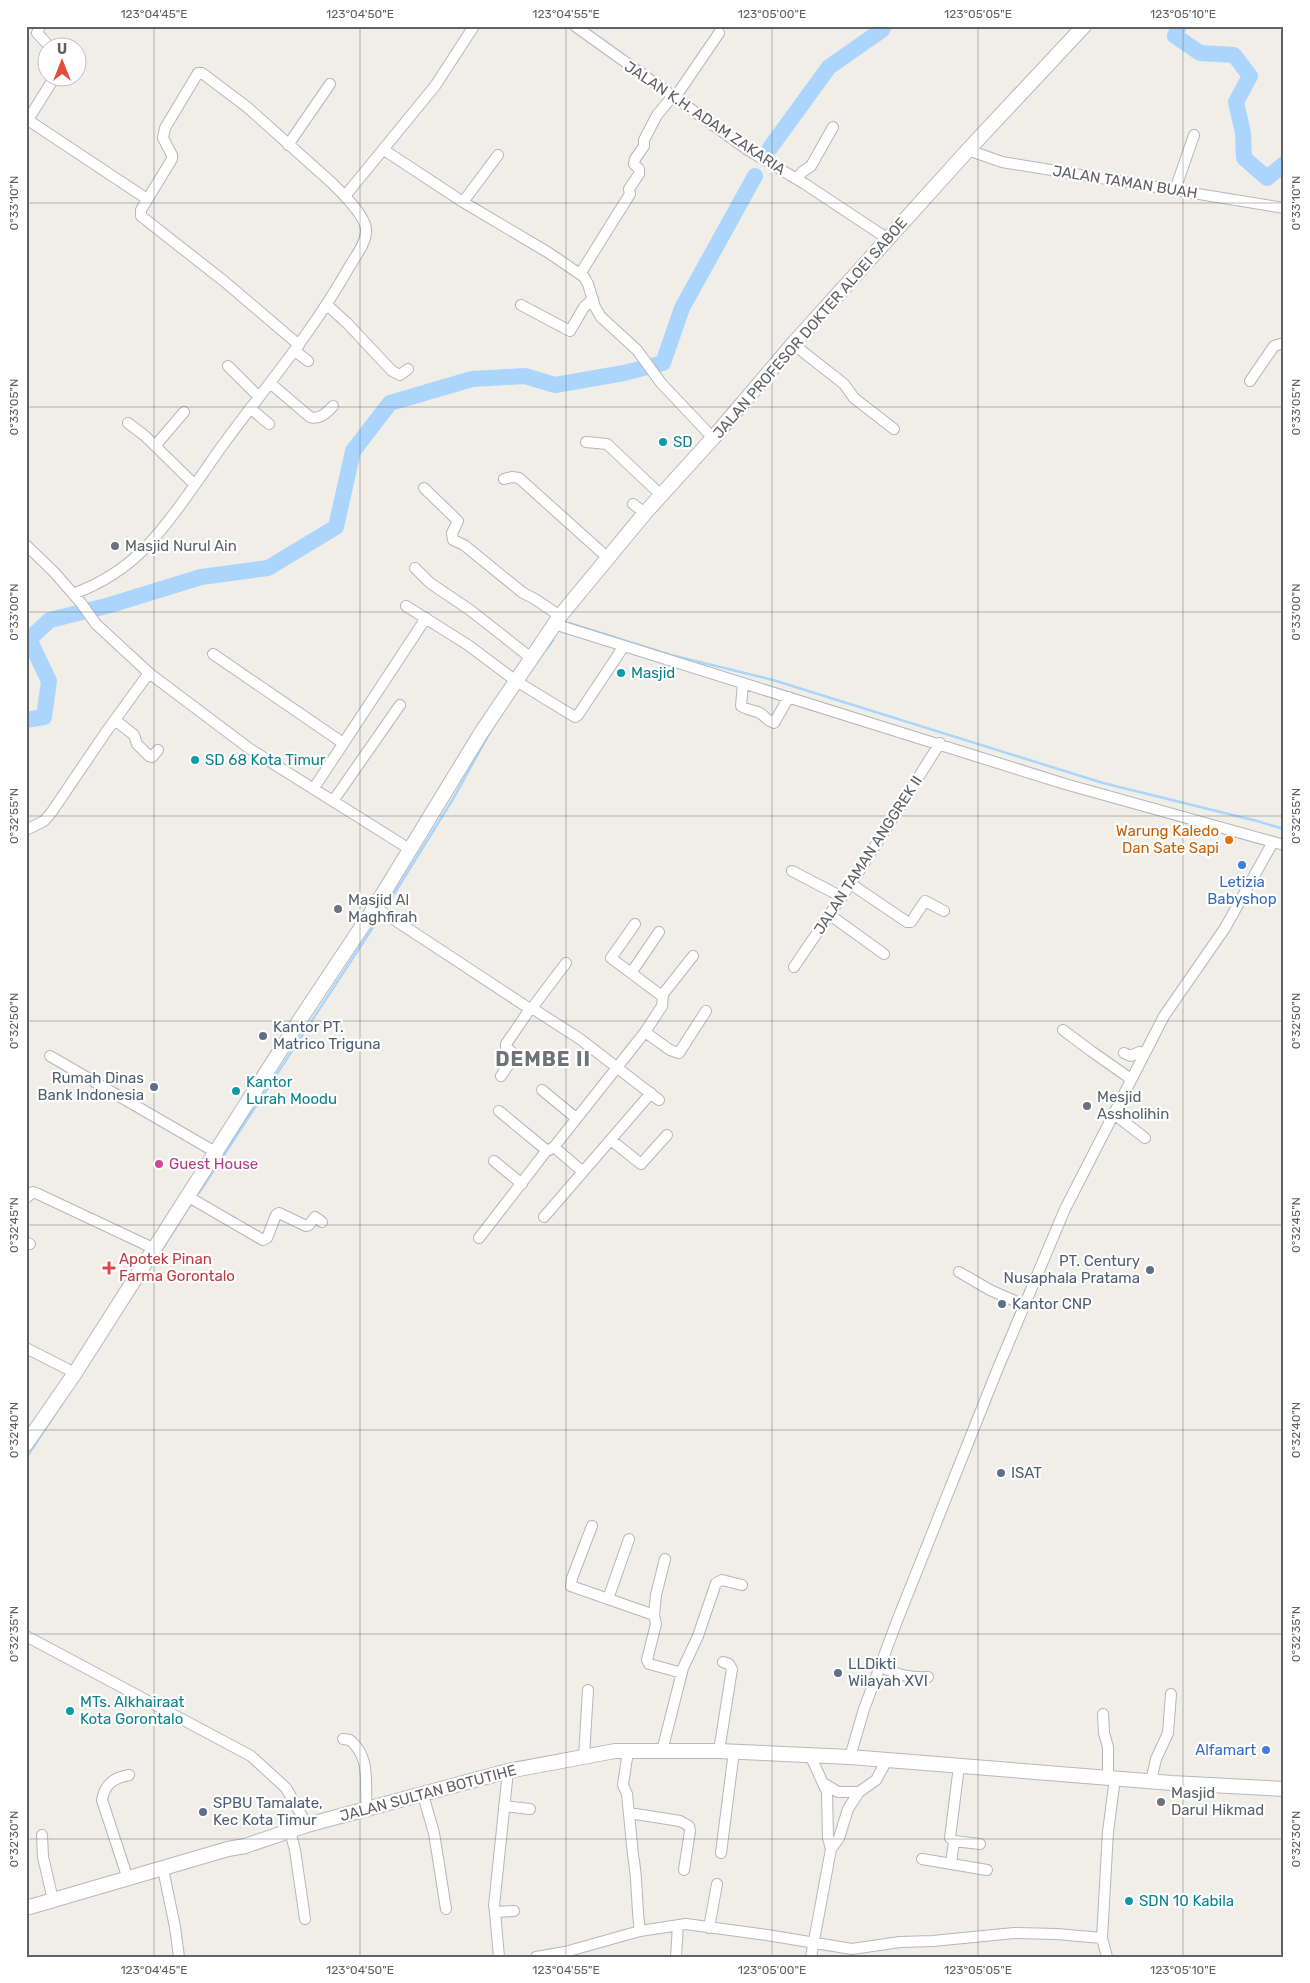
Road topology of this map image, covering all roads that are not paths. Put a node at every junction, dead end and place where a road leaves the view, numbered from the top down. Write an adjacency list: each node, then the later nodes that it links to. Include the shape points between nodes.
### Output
1 (40, 26): 6 (street, via 36,33)
2 (474, 26): 14 (street, via 435,86)
3 (575, 26): 9 (street, JALAN K.H. ADAM ZAKARIA)
4 (1084, 26): 15 (street, JALAN PROFESOR DOKTER ALOEI SABOE)
5 (719, 33): 9 (street)
6 (41, 38)
7 (330, 84): 13 (street)
8 (48, 88): 10 (street)
9 (673, 98): 17 (street, JALAN K.H. ADAM ZAKARIA); 24 (street, via 658,115 635,159 639,174 629,189 628,197)
10 (27, 122): 20 (street)
11 (833, 127): 17 (street, via 811,166)
12 (1194, 135): 18 (street)
13 (288, 145): 19 (street); 20 (street, via 247,107 198,74 165,128 162,138 172,159)
14 (384, 150): 19 (street); 21 (street)
15 (968, 150): 18 (street, JALAN TAMAN BUAH, via 1002,162); 23 (street, JALAN PROFESOR DOKTER ALOEI SABOE)
16 (498, 155): 21 (street)
17 (796, 179): 23 (street, JALAN K.H. ADAM ZAKARIA)
18 (1175, 190): 22 (street, JALAN TAMAN BUAH)
19 (345, 196): 26 (street, via 364,222 366,232)
20 (147, 200): 30 (street, via 141,216 225,282)
21 (463, 202): 24 (street)
22 (1284, 208)
23 (888, 238): 29 (street, JALAN PROFESOR DOKTER ALOEI SABOE)
24 (580, 274): 25 (street)
25 (593, 299): 27 (street, via 584,307 570,331); 43 (street, via 601,317 637,350 661,383)
26 (327, 305): 30 (street); 33 (street, via 392,371 400,375)
27 (521, 305)
28 (1284, 343): 34 (street, via 1274,346)
29 (794, 344): 42 (street); 43 (street, JALAN PROFESOR DOKTER ALOEI SABOE)
30 (297, 348): 31 (street); 35 (street)
31 (308, 361)
32 (228, 366): 36 (street)
33 (408, 369)
34 (1250, 381)
35 (270, 383): 36 (street); 37 (street, via 310,417 316,419)
36 (260, 397): 38 (street)
37 (333, 406)
38 (250, 408): 41 (street); 47 (street)
39 (184, 412): 45 (street)
40 (128, 423): 45 (street)
41 (269, 424)
42 (894, 429)
43 (713, 438): 49 (street, JALAN PROFESOR DOKTER ALOEI SABOE)
44 (586, 442): 49 (street, via 607,444)
45 (155, 446): 47 (street)
46 (504, 479): 53 (street, via 519,478)
47 (194, 484): 55 (street, via 164,525 132,560 94,586)
48 (424, 488): 58 (street, via 458,521 452,533 453,540 464,545 523,593 535,598)
49 (661, 496): 51 (street, JALAN PROFESOR DOKTER ALOEI SABOE)
50 (633, 504): 51 (street)
51 (645, 513): 53 (street, JALAN PROFESOR DOKTER ALOEI SABOE)
52 (26, 545): 55 (street)
53 (608, 558): 58 (street, JALAN PROFESOR DOKTER ALOEI SABOE)
54 (415, 568): 61 (street)
55 (73, 594): 62 (street, via 96,624)
56 (406, 606): 57 (street)
57 (426, 618): 63 (street); 68 (street)
58 (557, 620): 59 (street); 61 (street, JALAN PROFESOR DOKTER ALOEI SABOE)
59 (624, 646): 63 (street, via 575,717); 64 (street)
60 (213, 654): 68 (street)
61 (531, 658): 63 (street, JALAN PROFESOR DOKTER ALOEI SABOE)
62 (149, 673): 67 (street); 71 (street, via 250,749)
63 (516, 681): 76 (street, JALAN PROFESOR DOKTER ALOEI SABOE)
64 (743, 683): 65 (street); 65 (street, via 741,706 760,713 768,721 774,722)
65 (789, 697): 69 (street)
66 (400, 705): 72 (street)
67 (115, 720): 70 (street, via 134,735 137,744 149,756); 73 (street, via 51,813 44,821)
68 (343, 743): 71 (street)
69 (940, 744): 74 (street, via 1066,784); 78 (street, JALAN TAMAN ANGGREK II)
70 (158, 750)
71 (314, 788): 72 (street)
72 (333, 801): 76 (street)
73 (26, 830)
74 (1273, 842): 75 (street); 96 (street, via 1237,908 1164,1016)
75 (1284, 845)
76 (411, 850): 80 (street, JALAN PROFESOR DOKTER ALOEI SABOE)
77 (792, 871): 79 (street)
78 (850, 884): 79 (street, JALAN TAMAN ANGGREK II); 81 (street, via 907,922 925,901)
79 (842, 898): 82 (street, JALAN TAMAN ANGGREK II)
80 (375, 907): 91 (street); 109 (street, JALAN PROFESOR DOKTER ALOEI SABOE)
81 (944, 911)
82 (830, 915): 85 (street); 88 (street, JALAN TAMAN ANGGREK II)
83 (635, 924): 89 (street, via 611,958)
84 (659, 932): 89 (street)
85 (884, 954)
86 (693, 956): 90 (street)
87 (566, 964): 91 (street)
88 (794, 966)
89 (631, 973): 90 (street)
90 (662, 996): 94 (street, via 662,1006)
91 (531, 1009): 98 (street); 99 (street, via 506,1044 515,1055)
92 (706, 1011): 94 (street, via 678,1052 670,1050)
93 (1063, 1030): 100 (street)
94 (646, 1032): 98 (street)
95 (1124, 1053): 96 (street, via 1130,1056)
96 (1144, 1053): 100 (street)
97 (50, 1056): 109 (street)
98 (618, 1068): 104 (street); 107 (street, via 655,1096)
99 (501, 1076)
100 (1131, 1079): 103 (street)
101 (542, 1090): 104 (street)
102 (499, 1111): 108 (street)
103 (1114, 1114): 106 (street); 120 (street, via 1065,1209)
104 (576, 1118): 108 (street)
105 (666, 1135): 107 (street, via 641,1164)
106 (1145, 1138)
107 (611, 1140): 111 (street)
108 (550, 1148): 111 (street); 112 (street)
109 (217, 1152): 113 (street, JALAN PROFESOR DOKTER ALOEI SABOE)
110 (494, 1161): 112 (street)
111 (583, 1172): 115 (street)
112 (522, 1184): 117 (street)
113 (187, 1196): 116 (street, via 263,1240 268,1238 279,1213 306,1226 315,1217); 118 (street, JALAN PROFESOR DOKTER ALOEI SABOE)
114 (26, 1198): 118 (street, via 33,1192)
115 (544, 1217)
116 (322, 1222)
117 (479, 1238)
118 (155, 1249): 122 (street, JALAN PROFESOR DOKTER ALOEI SABOE)
119 (959, 1272): 120 (street)
120 (1024, 1305): 132 (street)
121 (26, 1348): 122 (street)
122 (76, 1373): 123 (street, JALAN PROFESOR DOKTER ALOEI SABOE)
123 (26, 1444)
124 (592, 1526): 128 (street, via 571,1586)
125 (629, 1539): 128 (street)
126 (665, 1559): 129 (street)
127 (742, 1585): 133 (street, via 722,1580 716,1583)
128 (608, 1599): 129 (street)
129 (654, 1615): 133 (street, via 656,1624 647,1660 649,1664)
130 (26, 1636): 160 (street, via 251,1756 286,1788)
131 (723, 1662): 141 (street, via 732,1669)
132 (881, 1667): 134 (street, via 911,1678); 145 (street)
133 (682, 1673): 139 (street)
134 (928, 1677)
135 (588, 1690): 144 (street)
136 (1172, 1694): 151 (street, via 1168,1733 1156,1759)
137 (1103, 1714): 150 (street)
138 (343, 1739): 157 (street, via 350,1740 362,1751)
139 (662, 1750): 140 (street, JALAN SULTAN BOTUTIHE); 141 (street, JALAN SULTAN BOTUTIHE)
140 (628, 1751): 144 (street, JALAN SULTAN BOTUTIHE); 159 (street, via 623,1785)
141 (719, 1751): 142 (street, JALAN SULTAN BOTUTIHE)
142 (734, 1752): 143 (street, JALAN SULTAN BOTUTIHE); 166 (street)
143 (810, 1755): 145 (street, JALAN SULTAN BOTUTIHE); 152 (street)
144 (584, 1756): 148 (street, JALAN SULTAN BOTUTIHE)
145 (850, 1757): 146 (street, JALAN SULTAN BOTUTIHE)
146 (886, 1760): 147 (street, JALAN SULTAN BOTUTIHE); 154 (street, via 876,1780)
147 (959, 1766): 150 (street, JALAN SULTAN BOTUTIHE); 163 (street, via 950,1828 950,1838)
148 (508, 1771): 155 (street, JALAN SULTAN BOTUTIHE); 156 (street)
149 (129, 1776): 172 (street, via 114,1779 104,1791 102,1800)
150 (1111, 1777): 151 (street, JALAN SULTAN BOTUTIHE); 183 (street)
151 (1152, 1781): 153 (street, JALAN SULTAN BOTUTIHE)
152 (823, 1783): 154 (street, via 838,1792); 165 (street, via 827,1792)
153 (1284, 1789)
154 (859, 1792): 165 (street)
155 (423, 1795): 157 (street, JALAN SULTAN BOTUTIHE); 176 (street, via 434,1833)
156 (504, 1806): 158 (street); 178 (street)
157 (367, 1809): 160 (street, JALAN SULTAN BOTUTIHE)
158 (530, 1809)
159 (629, 1813): 170 (street, via 680,1821 689,1826); 182 (street)
160 (307, 1825): 161 (street, JALAN SULTAN BOTUTIHE)
161 (290, 1830): 169 (street, JALAN SULTAN BOTUTIHE); 179 (street)
162 (42, 1835): 174 (street)
163 (954, 1841): 164 (street); 168 (street)
164 (980, 1844)
165 (831, 1849): 184 (street)
166 (721, 1853)
167 (922, 1859): 168 (street)
168 (951, 1864): 171 (street)
169 (163, 1868): 172 (street, JALAN SULTAN BOTUTIHE); 185 (street)
170 (684, 1870)
171 (987, 1870)
172 (128, 1879): 174 (street, JALAN SULTAN BOTUTIHE)
173 (717, 1884): 181 (street)
174 (52, 1900): 175 (street, JALAN SULTAN BOTUTIHE)
175 (26, 1908)
176 (446, 1909)
177 (514, 1911): 178 (street)
178 (495, 1912): 186 (street)
179 (305, 1919)
180 (678, 1925): 181 (street); 182 (street); 188 (street)
181 (709, 1928): 184 (street)
182 (640, 1931): 187 (street)
183 (1102, 1938): 184 (street, via 1014,1933 852,1949); 190 (street)
184 (814, 1942): 189 (street)
185 (179, 1957)
186 (499, 1957)
187 (536, 1957)
188 (676, 1957)
189 (811, 1957)
190 (1107, 1957)

